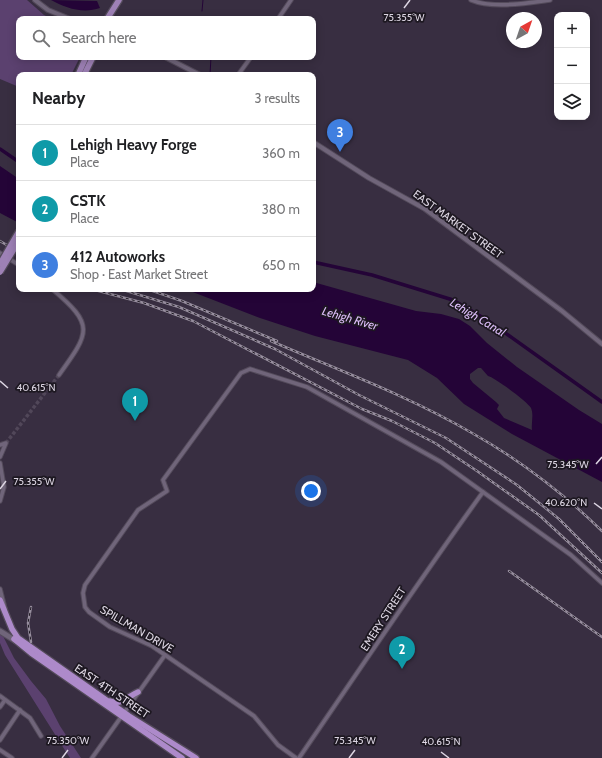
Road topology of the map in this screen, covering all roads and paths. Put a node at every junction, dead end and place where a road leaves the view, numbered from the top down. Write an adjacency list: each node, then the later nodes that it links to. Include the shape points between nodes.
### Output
1 (35, 0): 6 (street, via 48,10)
2 (119, 0): 7 (main road)
3 (291, 0): 8 (street)
4 (471, 0): 5 (street, via 492,4)
5 (550, 0)
6 (63, 16)
7 (109, 16)
8 (280, 16)
9 (85, 60): 13 (main road)
10 (91, 60): 14 (main road)
11 (171, 60): 15 (street)
12 (249, 60): 16 (street)
13 (79, 72)
14 (85, 72)
15 (194, 72)
16 (240, 72)
17 (316, 144): 25 (street, EAST MARKET STREET, via 369,178 425,209)
18 (16, 236): 22 (main road, bridge)
19 (16, 247): 23 (main road, bridge)
20 (0, 253): 21 (street)
21 (16, 263)
22 (0, 264)
23 (0, 272)
24 (55, 292): 26 (street, via 75,309 83,325 80,345)
25 (602, 344)
26 (59, 375)
27 (2, 445): 28 (street)
28 (0, 457)
29 (0, 463): 31 (street, via 4,487)
30 (483, 492): 32 (street, via 571,555); 40 (street, SPILLMAN DRIVE, via 441,462 307,387 250,369 241,373 163,480 166,491 138,510 85,585 85,607 103,622); 56 (street, EMERY STREET, via 393,618)
31 (0, 501)
32 (602, 583)
33 (0, 589): 36 (street)
34 (0, 600): 36 (highway)
35 (0, 610): 38 (highway, via 9,632)
36 (8, 620): 38 (highway)
37 (1, 632): 38 (main road, EAST 4TH STREET)
38 (20, 641): 39 (highway, EAST 4TH STREET); 39 (highway, EAST 4TH STREET, via 29,645)
39 (33, 652): 43 (highway, EAST 4TH STREET); 47 (highway, EAST 4TH STREET, via 38,658)
40 (165, 654): 41 (street); 55 (street, SPILLMAN DRIVE, via 254,716 278,745)
41 (138, 692): 43 (highway, via 119,703); 47 (street)
42 (0, 696): 44 (street)
43 (105, 699): 47 (highway, EAST 4TH STREET)
44 (5, 700): 45 (street); 46 (street)
45 (0, 707)
46 (20, 710): 48 (street, via 33,720); 49 (street)
47 (122, 714): 51 (street); 53 (highway, EAST 4TH STREET); 54 (highway, EAST 4TH STREET)
48 (41, 736)
49 (0, 740)
50 (0, 750): 52 (street)
51 (92, 757)
52 (12, 758)
53 (182, 758)
54 (196, 758)
55 (296, 758)
56 (299, 758)

